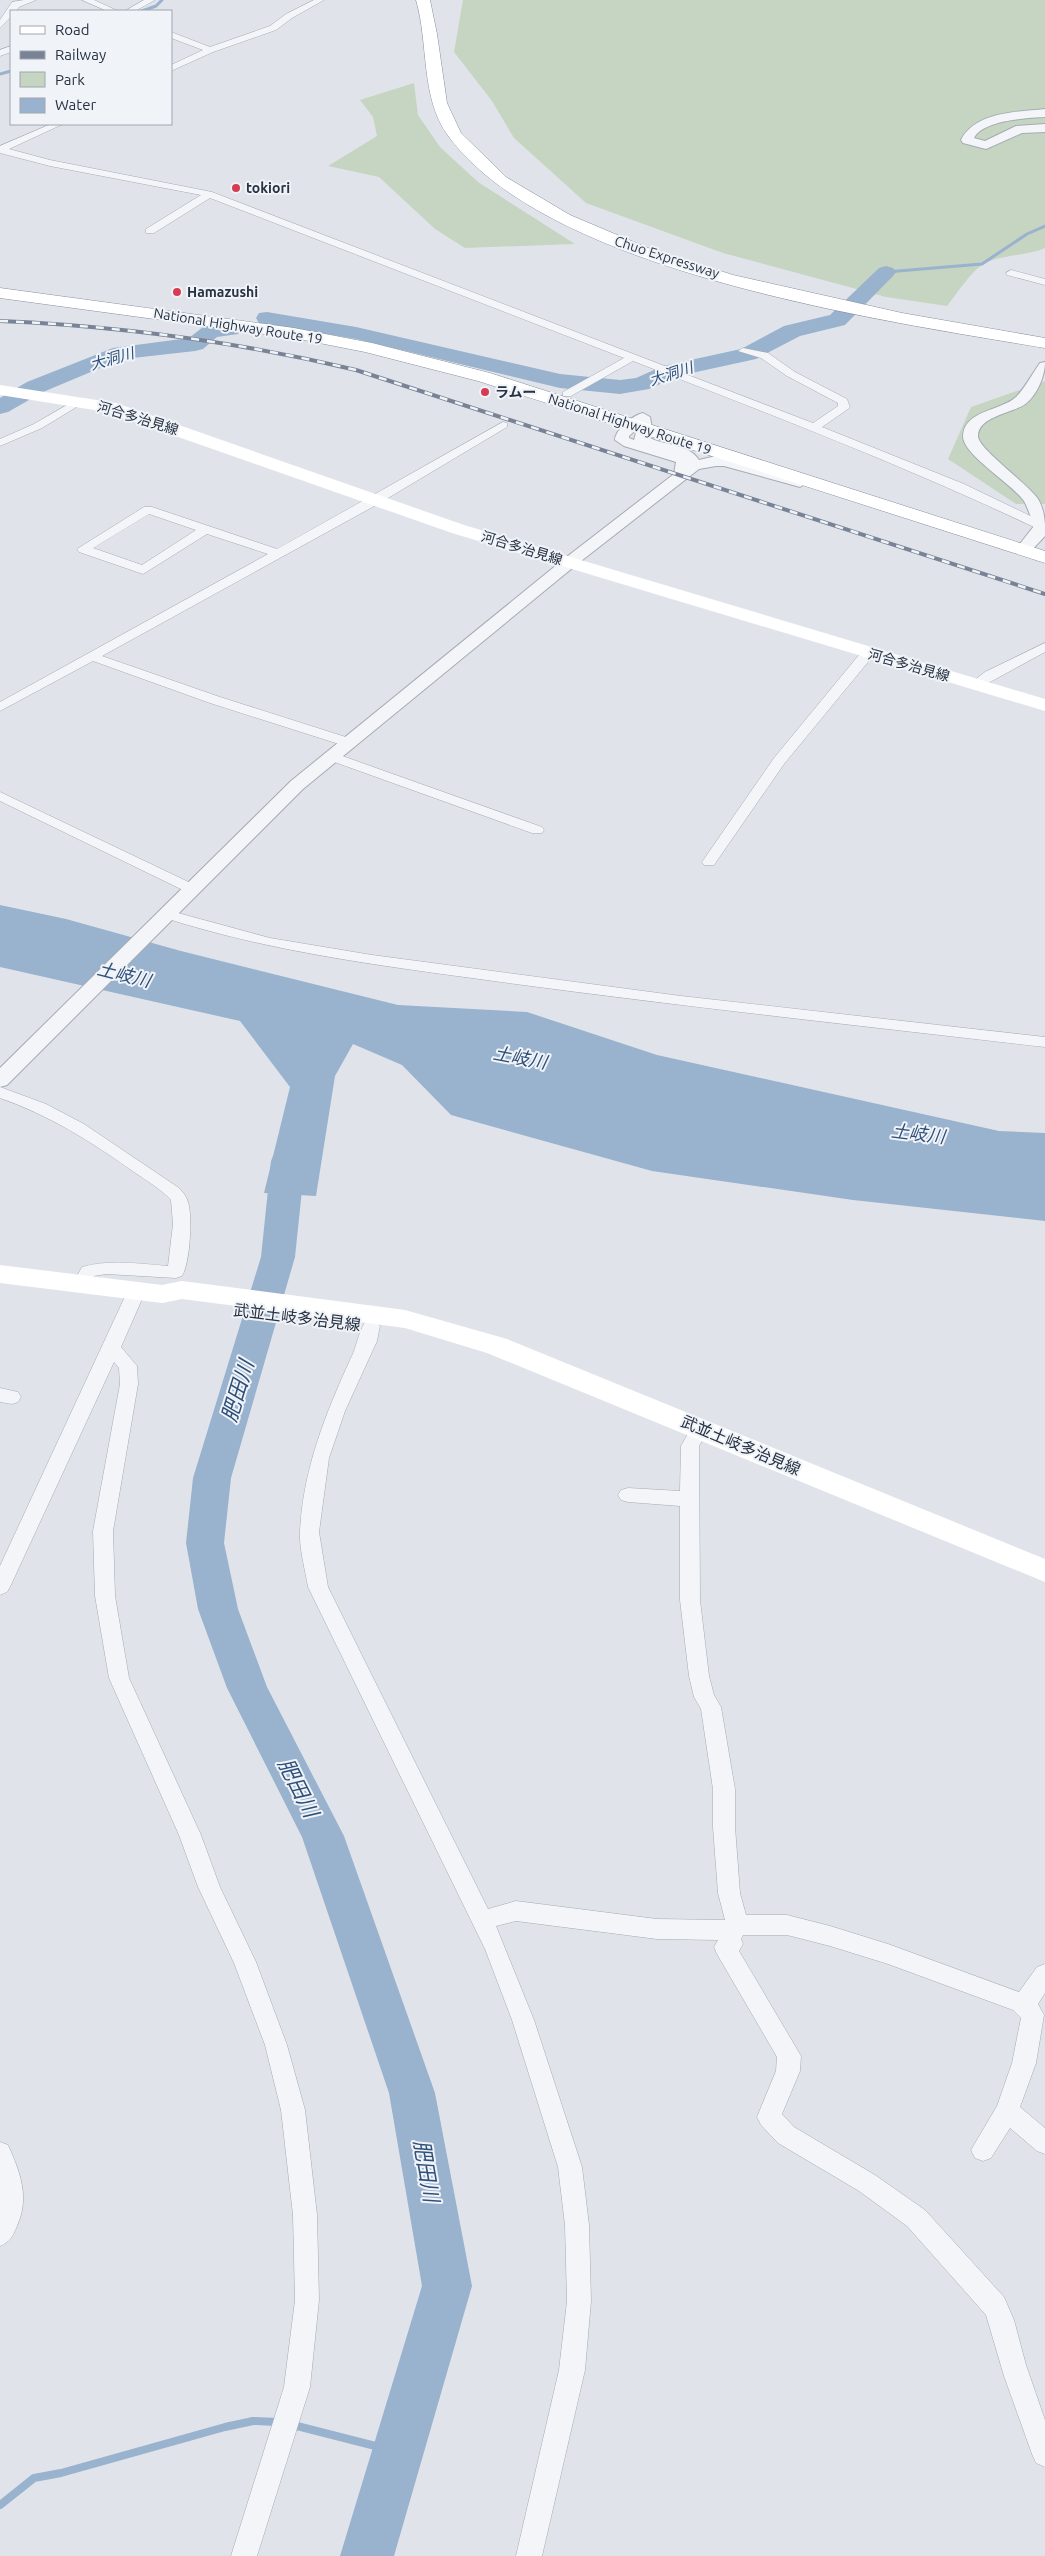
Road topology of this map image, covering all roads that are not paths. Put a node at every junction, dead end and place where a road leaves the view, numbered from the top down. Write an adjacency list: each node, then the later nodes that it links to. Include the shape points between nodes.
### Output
1 (24, 0): 7 (street)
2 (32, 0): 7 (street)
3 (86, 0): 10 (street)
4 (151, 0): 11 (street)
5 (320, 0): 16 (street, via 273,28)
6 (423, 0): 25 (highway, Chuo Expressway, via 430,27 433,77 440,105 455,135 482,165 521,194 576,224 651,253)
7 (15, 5): 8 (street); 9 (street)
8 (2, 8)
9 (11, 10)
10 (111, 10)
11 (130, 10)
12 (10, 12): 13 (street)
13 (0, 25)
14 (445, 28): 25 (highway, Chuo Expressway, via 449,76 456,104 471,133 498,162 537,190 590,219)
15 (172, 35): 16 (street)
16 (210, 50): 17 (street)
17 (172, 68)
18 (1045, 113): 20 (street, via 993,121 971,132 967,140 986,145 1020,129)
19 (56, 125): 21 (street)
20 (1045, 128)
21 (0, 150): 22 (street, via 50,164)
22 (209, 194): 23 (street); 33 (street)
23 (150, 231)
24 (1011, 273): 26 (street)
25 (743, 277): 29 (highway, Chuo Expressway)
26 (1045, 282)
27 (0, 286): 36 (highway, National Highway Route 19, via 310,329)
28 (0, 293): 38 (highway, National Highway Route 19, via 250,326 351,344 484,378)
29 (871, 306): 30 (highway, Chuo Expressway); 31 (highway, Chuo Expressway)
30 (1045, 334)
31 (1045, 342)
32 (743, 351): 40 (street, via 764,355 791,374 843,401 844,406)
33 (633, 357): 36 (street); 40 (street)
34 (1045, 366): 45 (street, via 1020,401 983,418 974,425 970,434 971,442 978,451 1005,473 1030,500)
35 (0, 390): 37 (main road, 河合多治見線)
36 (574, 390): 38 (highway, National Highway Route 19)
37 (79, 401): 41 (street, via 38,426); 44 (main road, 河合多治見線, via 129,413)
38 (640, 424): 42 (street, via 640,438 644,442 689,457); 43 (highway, National Highway Route 19); 47 (highway, National Highway Route 19)
39 (503, 425): 44 (street)
40 (814, 428): 45 (street, via 960,487)
41 (0, 443)
42 (687, 470): 43 (street, via 716,461 725,462); 50 (street)
43 (828, 488): 47 (highway, National Highway Route 19)
44 (374, 501): 48 (street); 50 (main road, 河合多治見線)
45 (1042, 526): 47 (street)
46 (206, 529): 46 (street, via 148,510 83,549 143,570); 48 (street)
47 (1033, 546): 49 (highway, National Highway Route 19)
48 (279, 554): 53 (street)
49 (1045, 557)
50 (570, 562): 52 (main road, 河合多治見線); 57 (street)
51 (1045, 648): 54 (street)
52 (868, 653): 54 (main road, 河合多治見線); 61 (street, via 780,761)
53 (93, 657): 56 (street); 57 (street)
54 (976, 684): 55 (main road, 河合多治見線)
55 (1045, 705)
56 (0, 707)
57 (347, 742): 58 (street)
58 (331, 756): 60 (street); 62 (street, via 264,816)
59 (0, 796): 62 (street)
60 (537, 830)
61 (709, 862)
62 (192, 889): 63 (street)
63 (161, 920): 64 (street, via 372,960 681,1001); 65 (street)
64 (1045, 1042)
65 (0, 1080)
66 (0, 1092): 68 (street, via 27,1101 100,1140 168,1188 179,1201 181,1224 176,1272 106,1268 88,1271)
67 (0, 1274): 68 (main road, 武並土岐多治見線)
68 (82, 1283): 69 (main road, 武並土岐多治見線)
69 (165, 1294): 70 (main road, 武並土岐多治見線); 71 (street)
70 (363, 1320): 72 (main road, 武並土岐多治見線, via 400,1330 434,1329 522,1355); 77 (street, via 368,1341 336,1411 320,1458 309,1532 318,1587)
71 (110, 1348): 76 (street); 87 (street, via 128,1366 129,1384 103,1530 105,1596 120,1678 245,1962 276,2045 293,2110 304,2206 308,2300 297,2387)
72 (701, 1428): 74 (street, via 690,1446); 75 (main road, 武並土岐多治見線)
73 (628, 1495): 74 (street)
74 (689, 1499): 78 (street, via 690,1600 699,1676 711,1708 724,1789 729,1893)
75 (1045, 1571)
76 (0, 1587)
77 (484, 1921): 78 (street, via 502,1913 516,1912 657,1929); 88 (street, via 522,2020 570,2167 576,2224 579,2301 572,2370)
78 (736, 1927): 80 (street, via 787,1925 830,1936); 86 (street, via 730,1938 732,1944 725,1947 789,2056 788,2071 769,2117 786,2135 867,2183 916,2218 995,2306 1003,2319 1023,2396)
79 (1045, 1974): 80 (street, via 1030,1998)
80 (1021, 2003): 81 (street, via 1033,2015 1024,2063)
81 (1007, 2112): 82 (street); 83 (street)
82 (1045, 2143)
83 (983, 2150)
84 (0, 2153): 85 (street, via 13,2194 9,2222)
85 (0, 2234)
86 (1045, 2454)
87 (244, 2556)
88 (529, 2556)

